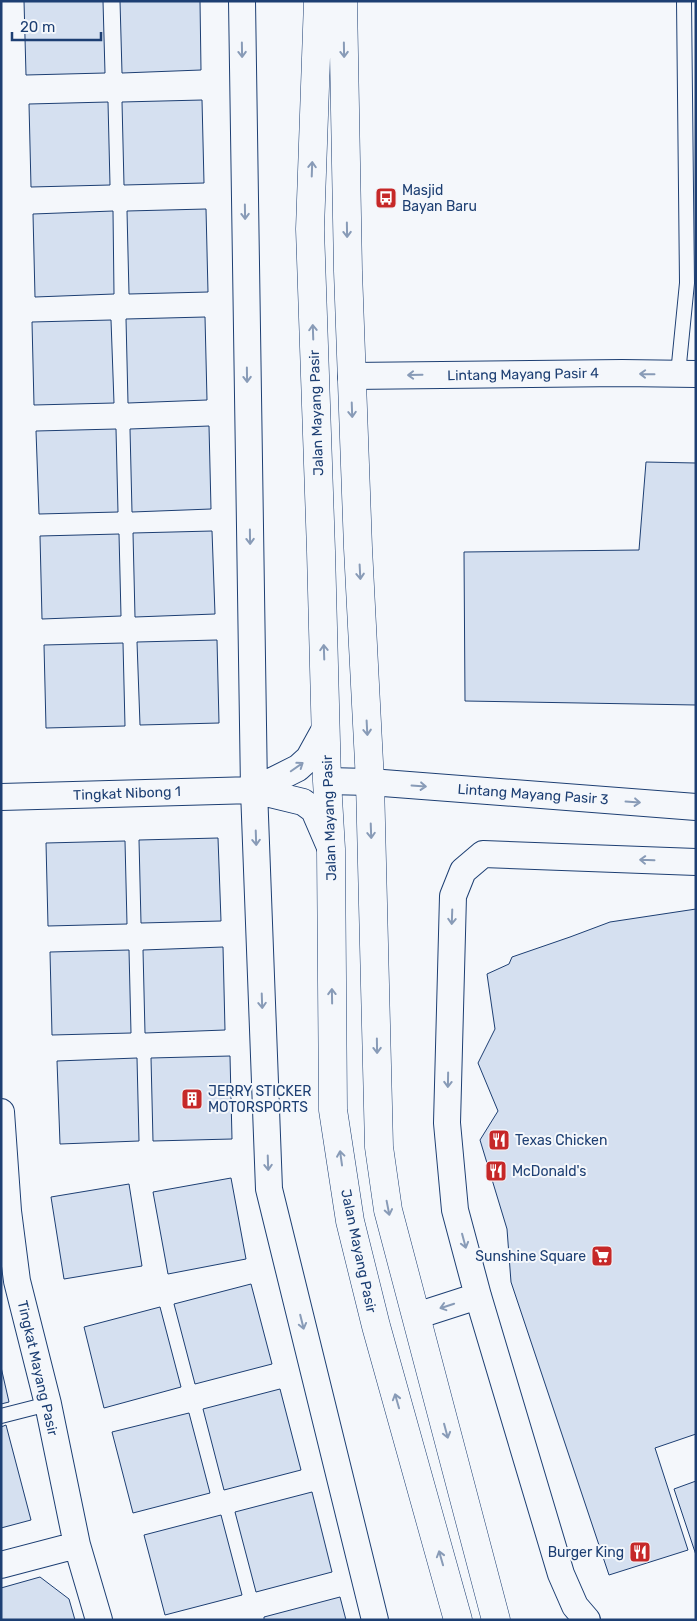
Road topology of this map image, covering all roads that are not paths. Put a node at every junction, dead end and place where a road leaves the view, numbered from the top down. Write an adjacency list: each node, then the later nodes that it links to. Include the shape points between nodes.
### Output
1 (242, 1): 11 (street, one-way to 11)
2 (318, 1): 8 (street, Jalan Mayang Pasir, one-way to 2, via 310,229)
3 (343, 1): 7 (street, one-way to 7)
4 (684, 1): 5 (lane)
5 (692, 285): 6 (lane)
6 (687, 374): 7 (street, Lintang Mayang Pasir 4, one-way to 7)
7 (351, 376): 10 (street, one-way to 10)
8 (325, 729): 9 (street, Jalan Mayang Pasir); 11 (street, one-way to 8, via 298,768 309,758)
9 (326, 781): 10 (street, Lintang Mayang Pasir 3); 14 (street, Jalan Mayang Pasir)
10 (370, 782): 13 (street, Lintang Mayang Pasir 3, one-way to 13); 19 (street, one-way to 19, via 379,1147 388,1210)
11 (254, 790): 12 (street, Tingkat Nibong 1); 14 (street, via 303,802 314,810); 27 (street, one-way to 27, via 269,1189)
12 (1, 797)
13 (696, 807)
14 (331, 849): 25 (street, Jalan Mayang Pasir, one-way to 14, via 350,1221 333,1110)
15 (696, 862): 18 (street, one-way to 18, via 483,854 463,871 453,896 447,1123 455,1210)
16 (1, 1112): 17 (street, Tingkat Mayang Pasir)
17 (9, 1283): 20 (street, Tingkat Mayang Pasir)
18 (478, 1296): 19 (street, one-way to 19); 29 (street, via 561,1574 574,1606)
19 (416, 1316): 24 (street, one-way to 24)
20 (48, 1404): 21 (lane); 22 (street, Tingkat Mayang Pasir)
21 (1, 1416)
22 (77, 1545): 23 (street); 26 (street, Tingkat Mayang Pasir)
23 (1, 1565)
24 (493, 1607): 28 (street)
25 (455, 1615)
26 (99, 1620)
27 (375, 1620)
28 (508, 1620)
29 (587, 1620)

